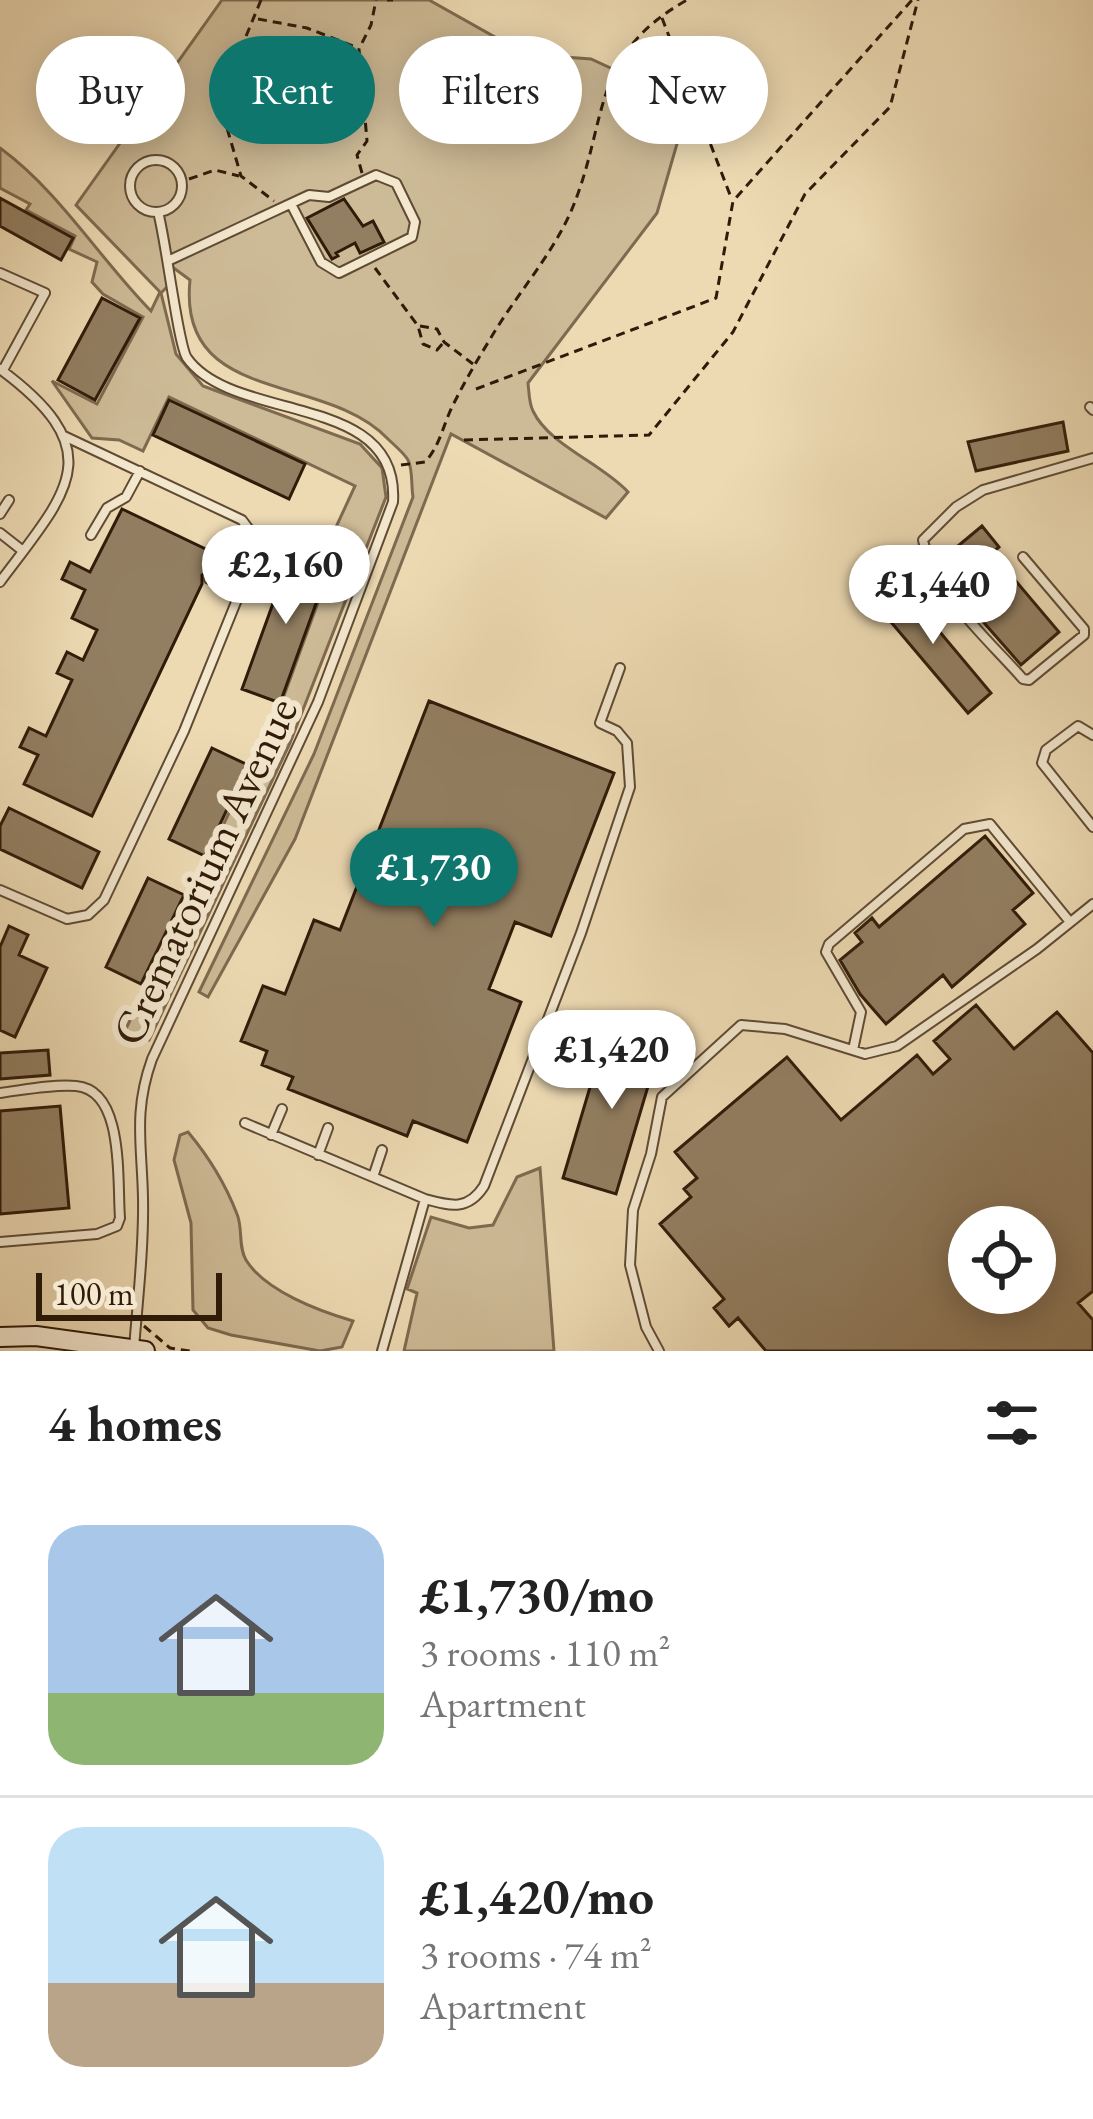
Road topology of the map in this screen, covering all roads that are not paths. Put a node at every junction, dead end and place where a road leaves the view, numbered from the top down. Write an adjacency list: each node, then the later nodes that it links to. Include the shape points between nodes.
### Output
1 (287, 206): 1 (lane, via 376,175 396,183 415,222 412,237 339,273 321,262); 3 (lane)
2 (158, 212): 2 (lane, via 131,194 131,177 151,161 167,163 181,184 177,201); 3 (lane)
3 (170, 260): 36 (lane, Crematorium Avenue, via 184,354 208,382 351,427 394,479 393,502 318,703 140,1093)
4 (0, 273): 5 (lane, via 45,293)
5 (1, 369): 6 (lane)
6 (64, 436): 8 (lane); 13 (lane, via 68,483)
7 (1093, 458): 14 (lane, via 983,490 923,540 928,563 961,608 1029,680 1084,629)
8 (140, 471): 12 (lane); 17 (lane, via 242,520 255,555)
9 (9, 500): 10 (lane)
10 (0, 514)
11 (0, 532): 13 (lane)
12 (92, 535)
13 (23, 551): 16 (lane)
14 (1023, 557)
15 (209, 579): 17 (lane)
16 (0, 582)
17 (243, 592): 21 (lane, via 104,900 67,920)
18 (620, 668): 33 (lane, via 600,723 627,743 630,787 581,933 484,1186 464,1206)
19 (1093, 735): 20 (lane, via 1078,727 1046,750 1042,764)
20 (1093, 827)
21 (0, 890)
22 (1093, 904): 23 (lane)
23 (1070, 922): 24 (lane, via 897,1046); 24 (lane, via 990,824 964,829 829,944 829,962 861,1012)
24 (853, 1050): 38 (lane, via 741,1025 662,1097 633,1210 630,1264)
25 (0, 1093): 34 (lane, via 78,1085 99,1094 111,1113 120,1218 97,1234)
26 (282, 1109): 29 (lane)
27 (245, 1123): 29 (lane)
28 (328, 1128): 31 (lane)
29 (271, 1135): 31 (lane)
30 (382, 1150): 32 (lane)
31 (318, 1155): 32 (lane)
32 (373, 1178): 33 (lane)
33 (425, 1199): 37 (lane)
34 (0, 1242)
35 (0, 1337): 36 (main road)
36 (139, 1350)
37 (382, 1351)
38 (659, 1351)

